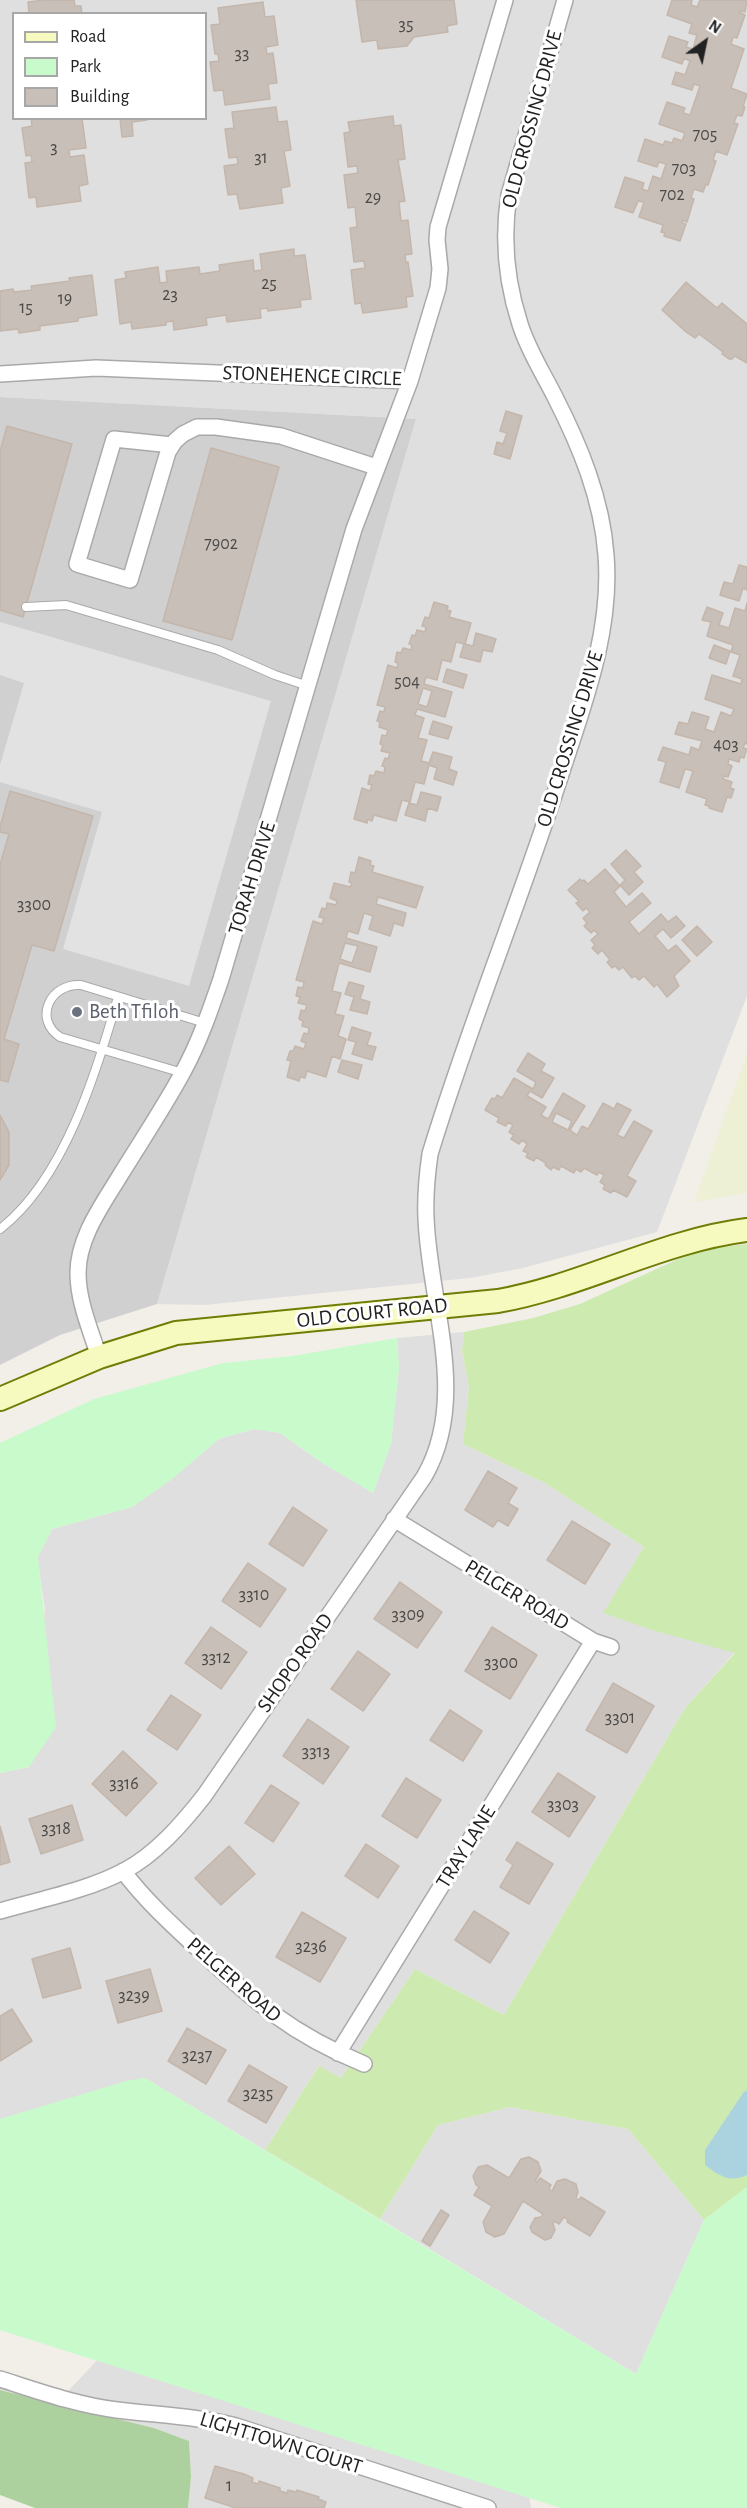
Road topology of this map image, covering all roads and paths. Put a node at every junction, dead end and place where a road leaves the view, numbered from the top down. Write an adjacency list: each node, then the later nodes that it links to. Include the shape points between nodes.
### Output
1 (505, 0): 4 (street, STONEHENGE CIRCLE, via 438,227 438,288)
2 (565, 0): 15 (street, OLD CROSSING DRIVE, via 509,195 504,225 506,258 520,326 579,448 592,486 602,520 607,596 591,683 430,1154 425,1186 426,1220)
3 (0, 374): 4 (street, STONEHENGE CIRCLE, via 96,368)
4 (410, 381): 6 (street, TORAH DRIVE)
5 (172, 446): 5 (street, via 130,580 77,564 114,439); 6 (street, via 197,427 216,427 281,436)
6 (376, 467): 8 (street, TORAH DRIVE)
7 (26, 607): 8 (lane, via 66,605 218,650)
8 (308, 686): 10 (street, TORAH DRIVE)
9 (118, 997): 10 (lane); 11 (lane); 11 (lane, via 70,984 58,990 48,1007 51,1031)
10 (206, 1023): 12 (street, TORAH DRIVE)
11 (103, 1050): 12 (lane); 13 (lane, via 93,1083 57,1156 24,1205)
12 (183, 1073): 16 (street, TORAH DRIVE, via 101,1207 81,1252 78,1274 82,1302)
13 (0, 1229)
14 (747, 1230): 15 (main road, OLD COURT ROAD, via 678,1244 532,1295)
15 (437, 1307): 16 (main road, OLD COURT ROAD, via 194,1330); 18 (street, SHOPO ROAD, via 446,1389 441,1438 429,1468)
16 (99, 1357): 17 (main road, OLD COURT ROAD)
17 (0, 1399)
18 (394, 1519): 19 (street, PELGER ROAD); 21 (street, SHOPO ROAD, via 204,1796 183,1823 142,1860)
19 (593, 1641): 20 (street, PELGER ROAD); 23 (street, TRAY LANE)
20 (611, 1647)
21 (123, 1871): 22 (street, SHOPO ROAD, via 95,1884); 23 (street, PELGER ROAD, via 143,1898 242,1990 278,2019)
22 (0, 1911)
23 (338, 2053): 24 (street, PELGER ROAD)
24 (364, 2064)
25 (0, 2379): 26 (street, LIGHTTOWN COURT, via 69,2400 198,2417 236,2426)
26 (488, 2508)

